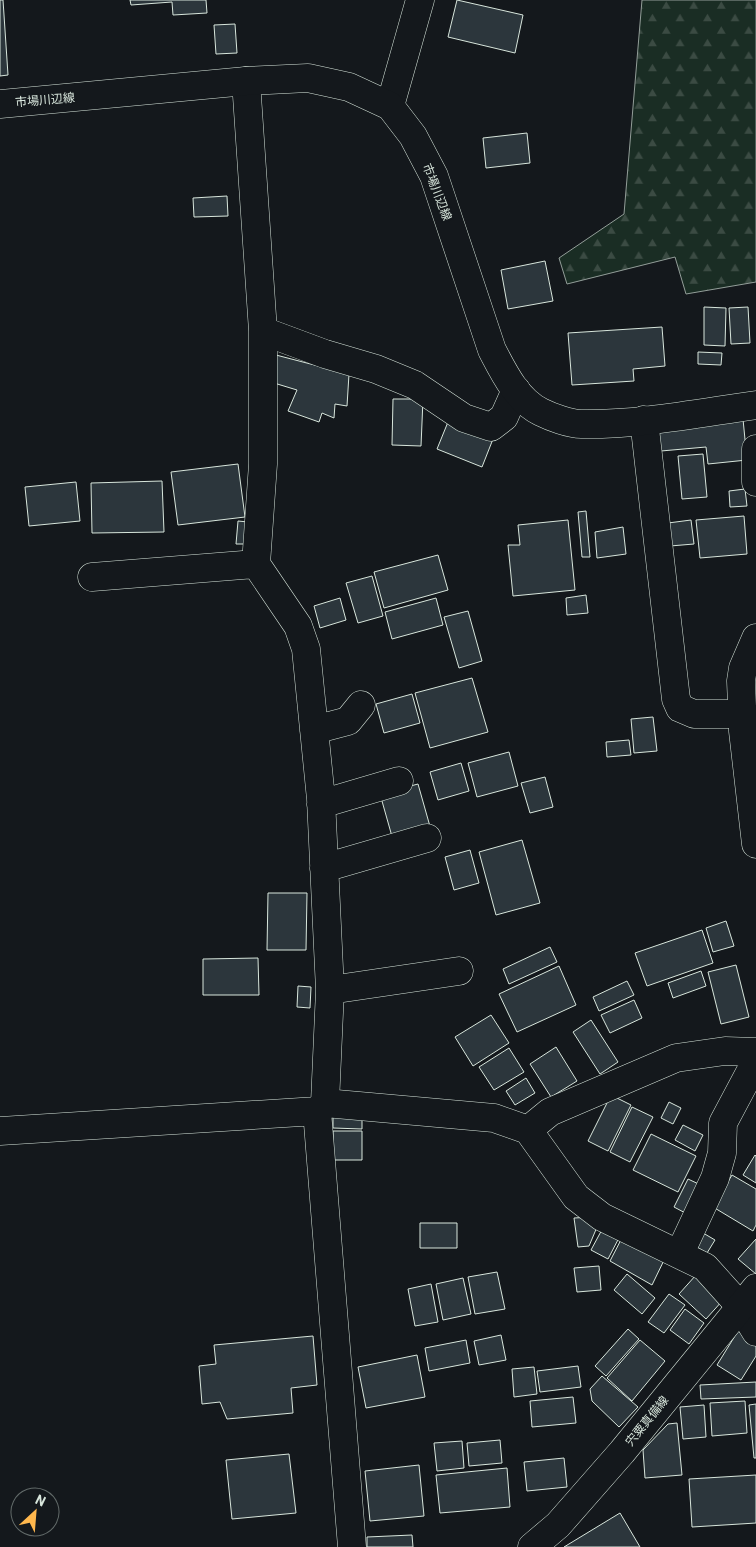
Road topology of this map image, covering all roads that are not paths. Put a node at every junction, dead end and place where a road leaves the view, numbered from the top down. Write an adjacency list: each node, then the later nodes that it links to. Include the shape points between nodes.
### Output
1 (420, 0): 4 (street)
2 (246, 81): 3 (street, 市場川辺線); 4 (street, 市場川辺線, via 308,78 349,87); 5 (street)
3 (0, 104)
4 (390, 106): 6 (street, 市場川辺線, via 413,136 434,176 492,350)
5 (263, 331): 6 (street, via 415,385 464,418 491,427 504,417); 11 (street, via 263,464)
6 (516, 390): 8 (street, 市場川辺線, via 540,412 579,424)
7 (756, 405): 8 (street, 市場川辺線)
8 (644, 420): 15 (street, via 676,699 680,708 694,714)
9 (756, 449): 10 (street)
10 (756, 482)
11 (256, 564): 12 (street); 16 (street, via 298,626 306,649)
12 (92, 578)
13 (756, 638): 15 (street, via 743,668)
14 (361, 705): 16 (street, via 348,721)
15 (742, 714): 20 (street)
16 (314, 730): 18 (street)
17 (399, 781): 18 (street)
18 (321, 804): 21 (street)
19 (427, 838): 21 (street)
20 (756, 844)
21 (324, 868): 23 (street)
22 (459, 971): 23 (street)
23 (330, 990): 28 (street)
24 (756, 1052): 29 (street, via 725,1051 676,1058 550,1112)
25 (756, 1061): 27 (street)
26 (756, 1081): 27 (street)
27 (735, 1100): 31 (street, via 723,1123 722,1153 715,1178)
28 (321, 1107): 29 (street, via 494,1118); 30 (street); 34 (street)
29 (528, 1130): 31 (street, via 576,1198 602,1217)
30 (0, 1131)
31 (680, 1253): 32 (street)
32 (748, 1297): 33 (street); 35 (street, 宍粟真備線, via 622,1452 558,1525)
33 (756, 1332)
34 (352, 1547)
35 (532, 1547)

